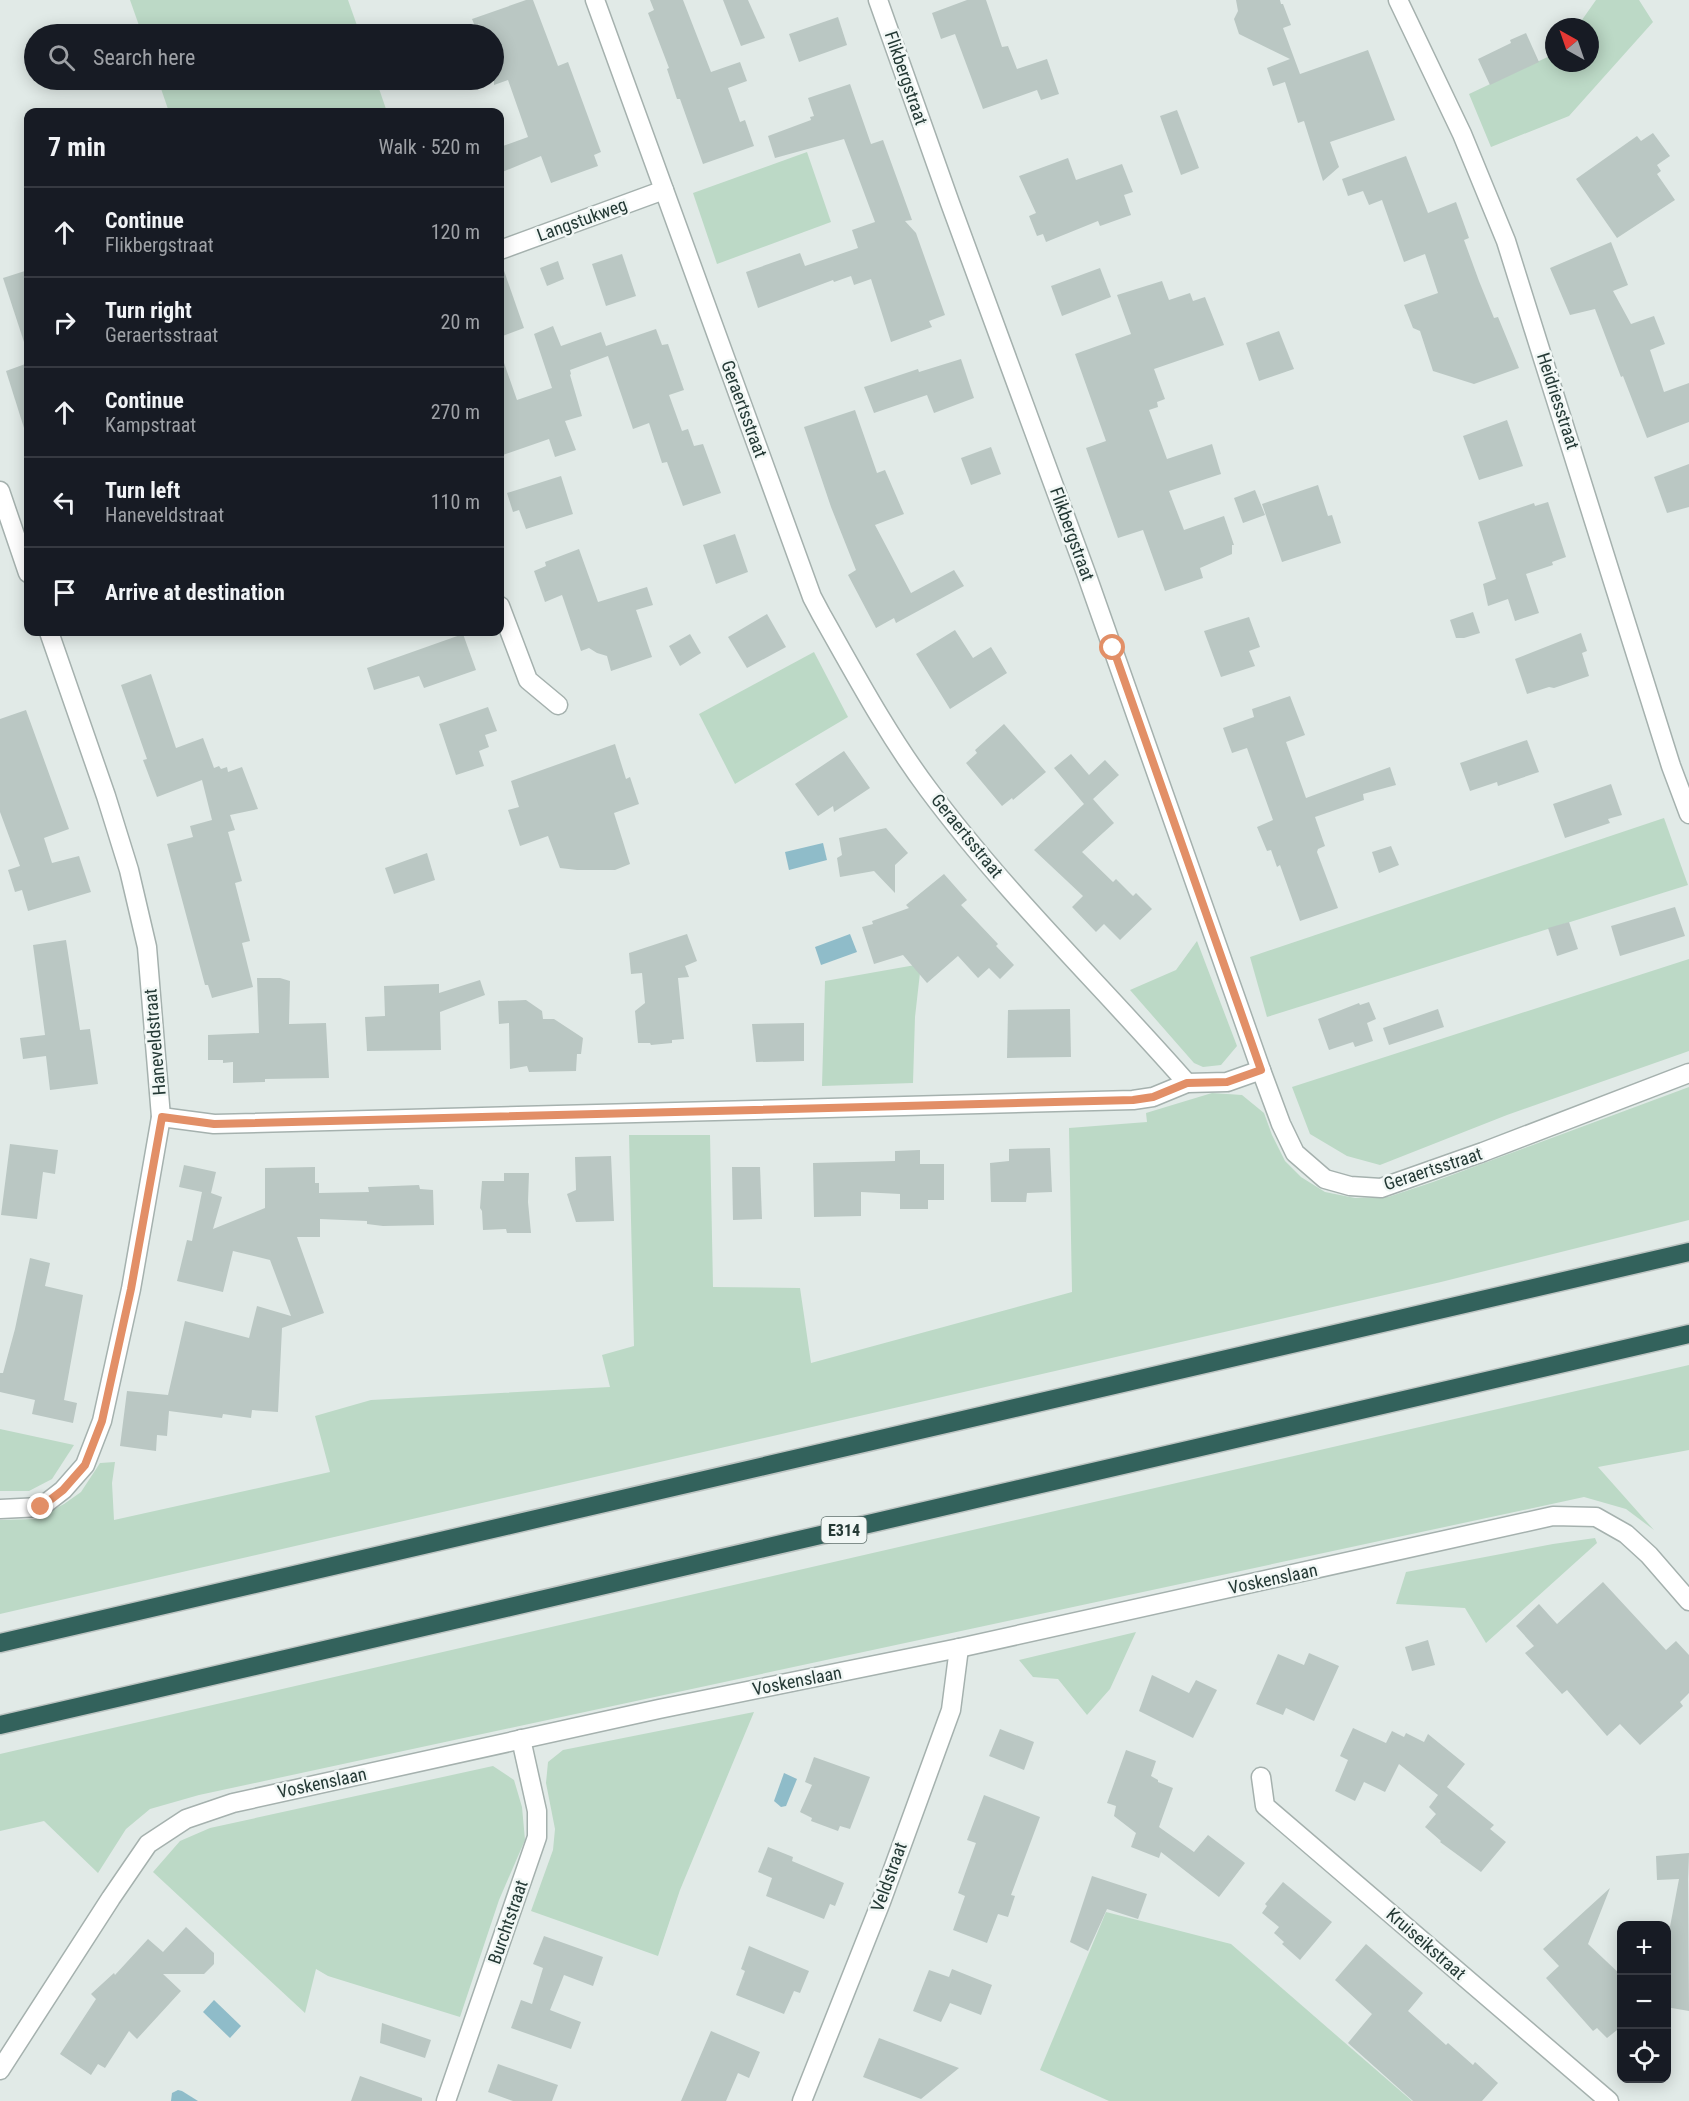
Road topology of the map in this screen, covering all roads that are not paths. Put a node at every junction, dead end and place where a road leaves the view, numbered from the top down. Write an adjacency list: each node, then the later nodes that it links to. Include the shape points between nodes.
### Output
1 (595, 0): 4 (street, Geraertsstraat)
2 (879, 0): 12 (street, Flikbergstraat)
3 (1398, 0): 11 (street, Heidriesstraat, via 1462,134 1506,241)
4 (664, 190): 5 (street, Langstukweg); 14 (street, Geraertsstraat, via 812,597 881,723 991,867)
5 (504, 249)
6 (0, 491): 7 (street)
7 (24, 561)
8 (504, 617): 10 (street, via 528,681)
9 (50, 636): 15 (street, Haneveldstraat, via 122,849 147,947)
10 (558, 705)
11 (1689, 814)
12 (1261, 1070): 13 (street, Geraertsstraat, via 1295,1153 1325,1179 1381,1188); 14 (street, via 1227,1082)
13 (1689, 1073)
14 (1187, 1083): 15 (street, via 1153,1097 1133,1100 214,1124)
15 (162, 1117): 18 (street, Haneveldstraat, via 117,1355 102,1421 85,1465 41,1507)
16 (1689, 1252): 20 (highway)
17 (1689, 1334): 22 (highway, E314)
18 (0, 1509)
19 (1689, 1601): 21 (street, Voskenslaan, via 1626,1534 1596,1517 1553,1516)
20 (0, 1642)
21 (959, 1648): 23 (street, Voskenslaan); 27 (street, Veldstraat, via 951,1710)
22 (0, 1725)
23 (521, 1739): 25 (street, Voskenslaan, via 233,1803 186,1819 148,1844); 26 (street, Burchtstraat, via 537,1811 537,1837)
24 (1261, 1777): 28 (street, Kruiseikstraat, via 1264,1806)
25 (0, 2070)
26 (446, 2101)
27 (802, 2101)
28 (1610, 2101)

